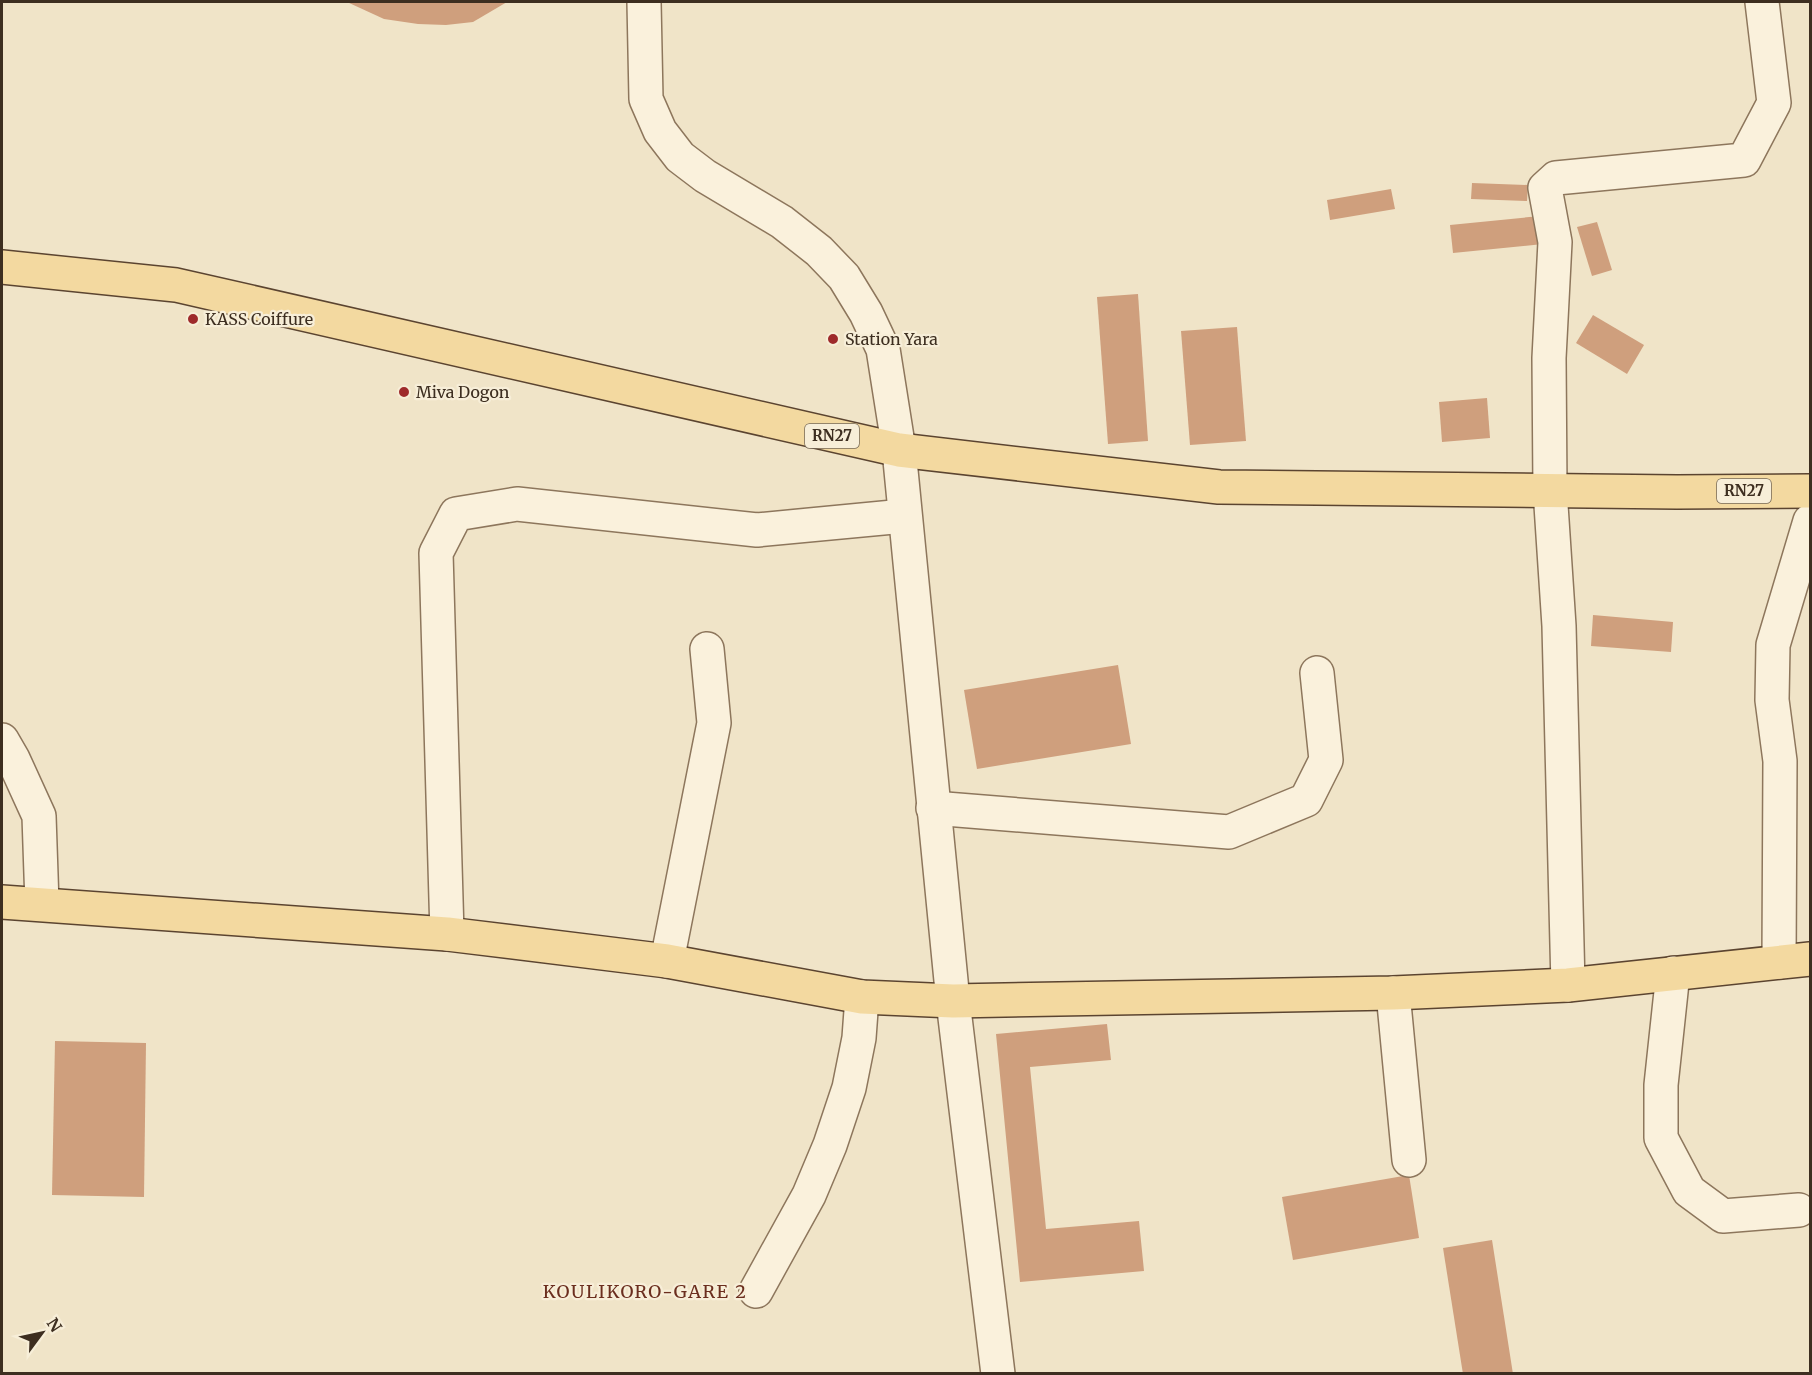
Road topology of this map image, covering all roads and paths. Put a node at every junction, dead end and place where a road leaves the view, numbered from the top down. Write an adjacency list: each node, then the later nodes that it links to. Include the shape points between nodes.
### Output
1 (644, 2): 4 (street, via 646,99 660,131 680,157 782,222 819,250 844,277 883,349)
2 (1762, 2): 5 (street, via 1774,103 1744,160 1556,177 1545,188 1555,242 1549,358)
3 (2, 267): 4 (main road, RN27, via 176,285)
4 (899, 450): 5 (main road, RN27, via 1219,487); 7 (street)
5 (1550, 490): 6 (main road, RN27); 19 (street, via 1559,626)
6 (1810, 491)
7 (904, 516): 12 (street); 15 (street, via 758,530 517,504 456,514 436,553)
8 (1810, 521): 16 (street, via 1773,645 1772,700)
9 (707, 649): 17 (street, via 714,723)
10 (1317, 673): 12 (street, via 1326,760 1306,800 1229,832)
11 (2, 740): 14 (street, via 39,816)
12 (933, 807): 22 (street)
13 (2, 902): 14 (main road)
14 (42, 904): 15 (main road)
15 (447, 934): 17 (main road)
16 (1795, 960): 18 (main road)
17 (667, 962): 21 (main road)
18 (1673, 973): 19 (main road); 24 (street, via 1661,1085 1661,1138 1689,1191 1723,1216)
19 (1568, 985): 20 (main road)
20 (1393, 993): 22 (main road); 23 (street)
21 (862, 997): 22 (main road); 25 (street, via 849,1088 830,1145 809,1195)
22 (953, 1001): 26 (street)
23 (1409, 1160)
24 (1799, 1210)
25 (756, 1291)
26 (998, 1374)

